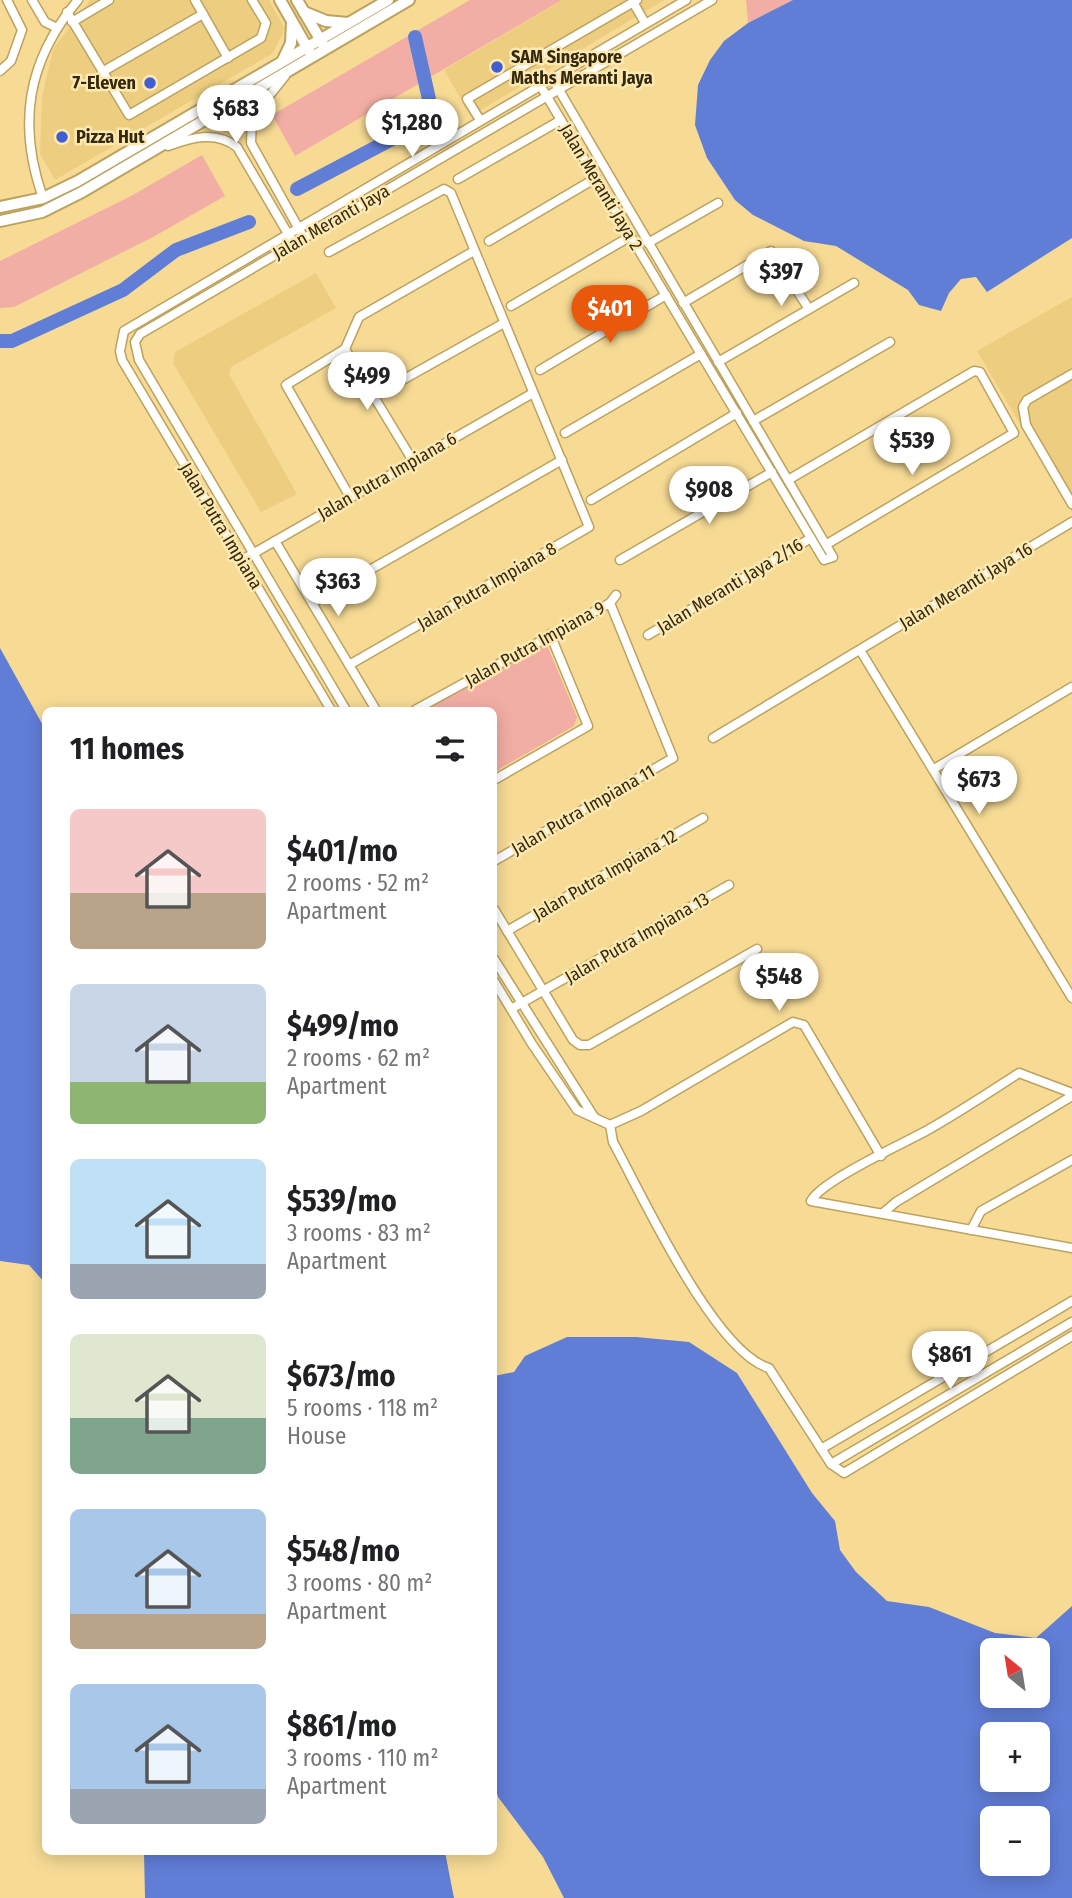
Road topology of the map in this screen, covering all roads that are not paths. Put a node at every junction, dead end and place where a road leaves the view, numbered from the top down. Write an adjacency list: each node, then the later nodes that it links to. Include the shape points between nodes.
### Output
1 (7, 0): 26 (street, via 22,30 11,61)
2 (33, 0): 21 (street, via 45,22)
3 (78, 0): 14 (street)
4 (109, 0): 18 (street)
5 (195, 0): 16 (street)
6 (253, 0): 24 (street, via 266,23 264,35)
7 (280, 0): 17 (main road)
8 (297, 0): 15 (main road)
9 (388, 0): 19 (main road)
10 (409, 0): 22 (main road)
11 (686, 0): 20 (street, Jalan Meranti Jaya)
12 (712, 0): 30 (street, Jalan Meranti Jaya)
13 (635, 1): 20 (street); 32 (street, via 467,99)
14 (67, 12): 18 (street); 21 (street)
15 (304, 12): 19 (main road); 22 (main road)
16 (202, 13): 24 (street); 27 (street)
17 (291, 19): 23 (main road); 25 (main road)
18 (72, 22): 27 (street)
19 (348, 23): 22 (main road)
20 (645, 23): 28 (street, Jalan Meranti Jaya)
21 (57, 28): 39 (street, via 37,69 28,117 32,167)
22 (322, 44): 23 (main road)
23 (309, 52): 25 (main road)
24 (228, 58): 27 (street, via 129,115)
25 (286, 65): 35 (main road); 39 (main road); 43 (street, via 258,106 249,131 255,153)
26 (0, 71)
27 (102, 72)
28 (552, 78): 29 (street, Jalan Meranti Jaya); 30 (street, Jalan Meranti Jaya 2)
29 (540, 85): 31 (street, Jalan Meranti Jaya 2); 32 (street, Jalan Meranti Jaya)
30 (560, 91): 31 (street, Jalan Meranti Jaya); 34 (street, Jalan Meranti Jaya 2)
31 (548, 98): 33 (street, Jalan Meranti Jaya 2); 46 (street, Jalan Meranti Jaya)
32 (480, 120): 43 (street, Jalan Meranti Jaya)
33 (561, 120): 36 (street, Jalan Meranti Jaya 2); 38 (street)
34 (593, 148): 36 (street); 48 (street, Jalan Meranti Jaya 2)
35 (155, 150): 42 (main road, via 60,204); 44 (street, via 204,136 231,142)
36 (581, 154): 37 (street, Jalan Meranti Jaya 2)
37 (596, 178): 45 (street, Jalan Meranti Jaya 2); 47 (street)
38 (458, 179)
39 (43, 198): 41 (main road)
40 (718, 203): 48 (street)
41 (0, 207)
42 (0, 221)
43 (297, 227): 44 (street, Jalan Meranti Jaya); 46 (street)
44 (288, 233): 49 (street); 60 (street, Jalan Meranti Jaya, via 132,324)
45 (631, 236): 53 (street, Jalan Meranti Jaya 2); 57 (street)
46 (304, 238): 49 (street, Jalan Meranti Jaya)
47 (489, 241)
48 (648, 243): 52 (street, Jalan Meranti Jaya 2)
49 (294, 244): 61 (street, Jalan Meranti Jaya, via 140,334)
50 (474, 251): 51 (street, via 448,189); 59 (street); 63 (street, via 359,317)
51 (328, 253)
52 (659, 262): 53 (street); 56 (street, Jalan Meranti Jaya 2)
53 (649, 267): 55 (street, Jalan Meranti Jaya 2)
54 (854, 283): 58 (street)
55 (666, 295): 64 (street, Jalan Meranti Jaya 2); 66 (street)
56 (683, 303): 58 (street, via 773,251); 65 (street, Jalan Meranti Jaya 2)
57 (511, 306)
58 (808, 309): 65 (street)
59 (504, 323): 70 (street); 71 (street)
60 (121, 340): 87 (street, Jalan Putra Impiana, via 122,360)
61 (135, 342): 86 (street, Jalan Putra Impiana, via 139,360)
62 (890, 342): 73 (street)
63 (345, 349): 76 (street); 79 (street, via 286,384)
64 (701, 354): 69 (street, Jalan Meranti Jaya 2); 74 (street)
65 (718, 362): 68 (street, Jalan Meranti Jaya 2)
66 (540, 370)
67 (1072, 374): 81 (street, via 1027,400 1023,407 1026,425)
68 (728, 378): 69 (street); 73 (street, Jalan Meranti Jaya 2)
69 (719, 383): 72 (street, Jalan Meranti Jaya 2)
70 (390, 387)
71 (533, 393): 75 (street); 76 (street, Jalan Putra Impiana 6)
72 (737, 413): 77 (street, Jalan Meranti Jaya 2); 80 (street)
73 (753, 421): 78 (street, Jalan Meranti Jaya 2)
74 (565, 433)
75 (562, 460): 90 (street); 95 (street, Jalan Putra Impiana 8, via 589,527)
76 (413, 461): 79 (street, Jalan Putra Impiana 6)
77 (772, 472): 83 (street, Jalan Meranti Jaya 2); 88 (street)
78 (788, 480): 85 (street, Jalan Meranti Jaya 2); 85 (street, via 977,370 1014,433)
79 (350, 497): 84 (street, Jalan Putra Impiana 6)
80 (591, 500)
81 (1072, 504)
82 (1072, 522): 94 (street, Jalan Meranti Jaya 16)
83 (811, 538): 85 (street, Jalan Meranti Jaya 2, via 827,561 833,555); 93 (street, Jalan Meranti Jaya 2/16)
84 (275, 541): 86 (street, Jalan Putra Impiana 6); 90 (street)
85 (827, 544)
86 (253, 553): 87 (street, Jalan Putra Impiana 6); 98 (street, Jalan Putra Impiana)
87 (242, 560): 97 (street, Jalan Putra Impiana)
88 (620, 560)
89 (616, 595): 91 (street, Jalan Putra Impiana 9)
90 (312, 603): 95 (street)
91 (610, 603): 92 (street, Jalan Putra Impiana 9); 105 (street, Jalan Putra Impiana 11, via 673,758)
92 (550, 634): 100 (street, Jalan Putra Impiana 9); 103 (street, via 588,726)
93 (648, 635)
94 (860, 650): 101 (street, Jalan Meranti Jaya 16); 102 (street)
95 (349, 665): 99 (street)
96 (1072, 687): 102 (street)
97 (329, 707)
98 (344, 707)
99 (374, 707)
100 (420, 707)
101 (713, 738)
102 (934, 769): 113 (street)
103 (497, 778)
104 (704, 818): 108 (street, Jalan Putra Impiana 12)
105 (497, 859)
106 (729, 885): 112 (street, Jalan Putra Impiana 13)
107 (497, 914): 108 (street)
108 (507, 931): 112 (street)
109 (757, 948): 112 (street, via 589,1045 573,1040)
110 (497, 964): 114 (street)
111 (497, 986): 115 (street)
112 (544, 991): 114 (street, Jalan Putra Impiana 13)
113 (1072, 998)
114 (520, 1004): 115 (street, Jalan Putra Impiana 13); 117 (street)
115 (510, 1009): 117 (street, via 578,1110)
116 (1072, 1095): 119 (street, via 1019,1073); 121 (street)
117 (594, 1117): 118 (street)
118 (610, 1125): 119 (street, via 793,1022 804,1025); 127 (street, via 613,1142 700,1298 732,1343 769,1368)
119 (881, 1156): 121 (street, via 831,1183 811,1201)
120 (1072, 1160): 122 (street, via 981,1211)
121 (883, 1213): 122 (street)
122 (971, 1230): 123 (street)
123 (1072, 1248)
124 (1072, 1301): 127 (street)
125 (1072, 1322): 128 (street)
126 (1072, 1336): 128 (street, via 844,1473)
127 (821, 1449): 128 (street)
128 (831, 1464)

